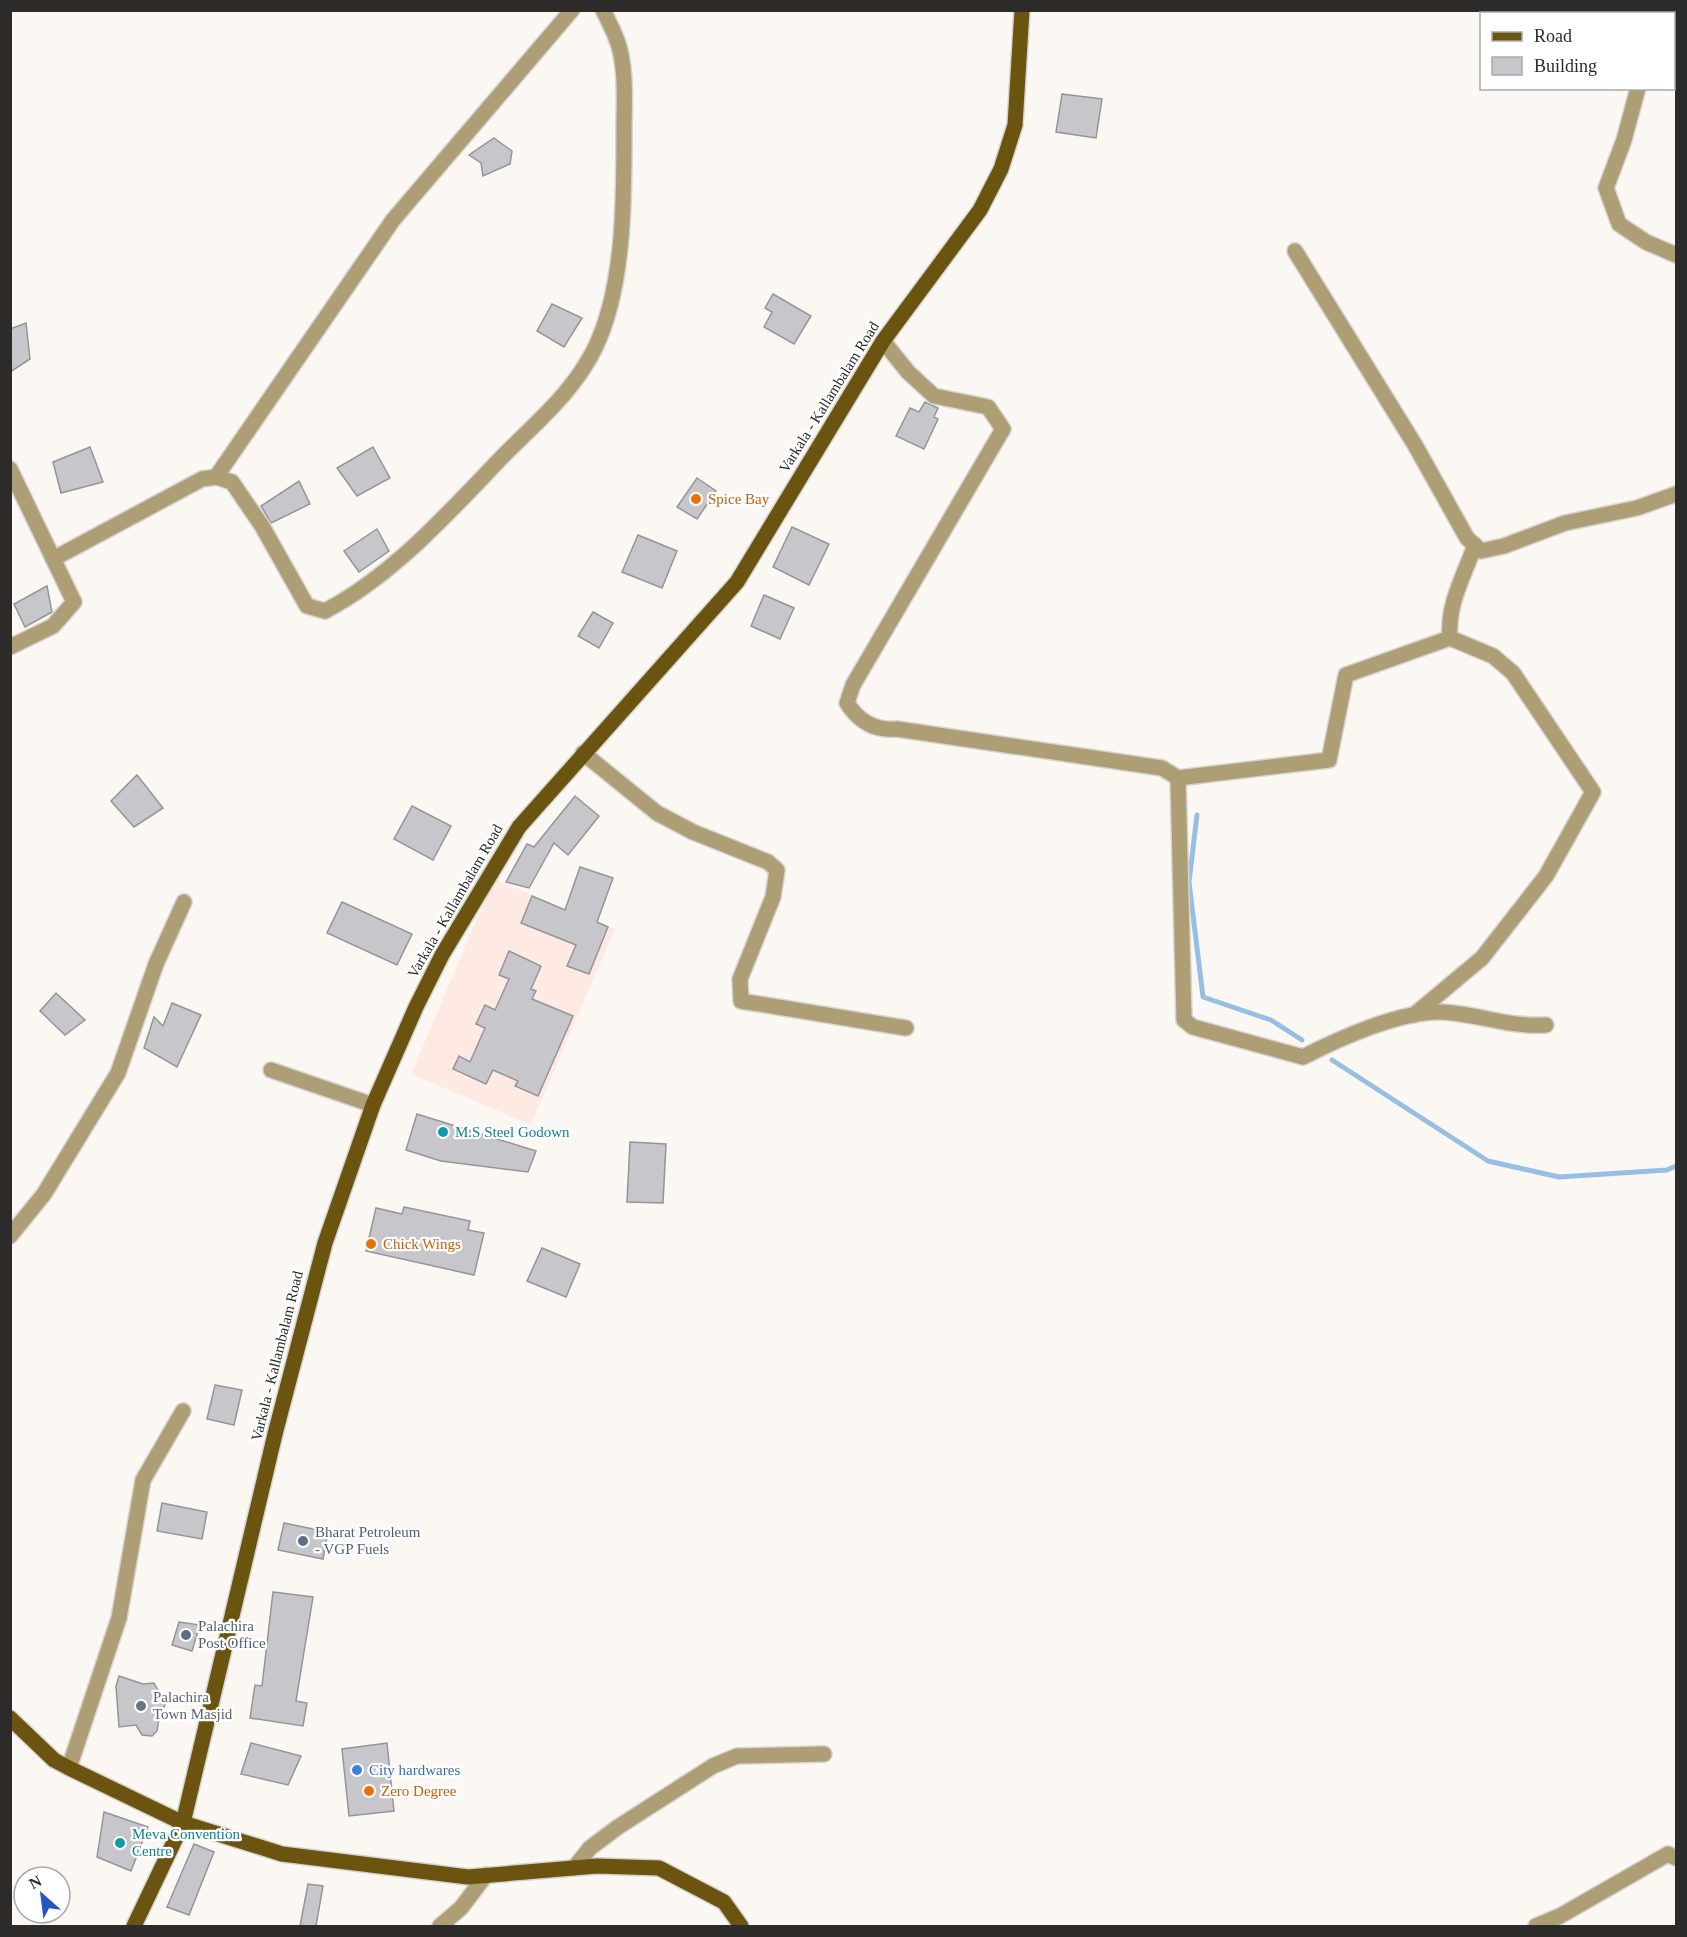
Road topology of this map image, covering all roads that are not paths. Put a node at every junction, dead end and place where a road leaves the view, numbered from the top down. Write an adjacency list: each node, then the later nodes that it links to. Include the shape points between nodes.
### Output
1 (572, 10): 9 (street, via 393,220)
2 (603, 10): 9 (street, via 622,61 624,160 620,243 610,303 595,347 569,390 391,567 325,612 307,606 232,482)
3 (1022, 10): 7 (main road, Varkala - Kallambalam Road, via 1015,125 1001,169 980,210)
4 (1637, 90): 6 (street, via 1606,188 1619,224 1646,242)
5 (1295, 251): 11 (street, via 1467,538)
6 (1677, 255)
7 (883, 341): 15 (main road, Varkala - Kallambalam Road, via 737,582); 16 (street, via 934,396 988,407 1003,429 853,686 847,703 855,716 879,730 897,729 1162,768)
8 (10, 469): 12 (street)
9 (216, 477): 12 (street, via 202,479)
10 (1677, 494): 11 (street, via 1637,508 1565,523 1504,546 1481,551)
11 (1475, 545): 13 (street, via 1452,602)
12 (53, 559): 14 (street, via 74,602 53,626)
13 (1450, 638): 16 (street, via 1346,675 1329,760); 18 (street, via 1493,656 1513,673 1593,792 1546,876 1482,958)
14 (10, 647)
15 (583, 753): 20 (street, via 657,813 768,862 777,870 773,897 740,979 741,1001); 22 (main road, Varkala - Kallambalam Road, via 519,827 448,945 416,1006)
16 (1178, 778): 18 (street, via 1184,1020 1192,1028 1303,1057 1340,1038 1394,1019)
17 (184, 902): 23 (street, via 156,964 118,1074 44,1194)
18 (1412, 1017): 19 (street, via 1440,1011 1519,1026)
19 (1546, 1025)
20 (906, 1028)
21 (271, 1070): 22 (street)
22 (373, 1105): 28 (main road, Varkala - Kallambalam Road, via 322,1254)
23 (10, 1236)
24 (183, 1411): 27 (street, via 143,1480 119,1618)
25 (10, 1718): 27 (main road, via 54,1760)
26 (824, 1754): 30 (street, via 737,1756 713,1766 618,1827 590,1848)
27 (69, 1768): 28 (main road)
28 (183, 1823): 31 (main road, via 282,1854 468,1877); 32 (main road, Varkala - Kallambalam Road)
29 (1677, 1858): 35 (street, via 1668,1854)
30 (574, 1868): 31 (main road); 34 (main road, via 659,1868 724,1902)
31 (486, 1875): 33 (street, via 461,1908)
32 (134, 1926)
33 (440, 1926)
34 (741, 1926)
35 (1536, 1926)

